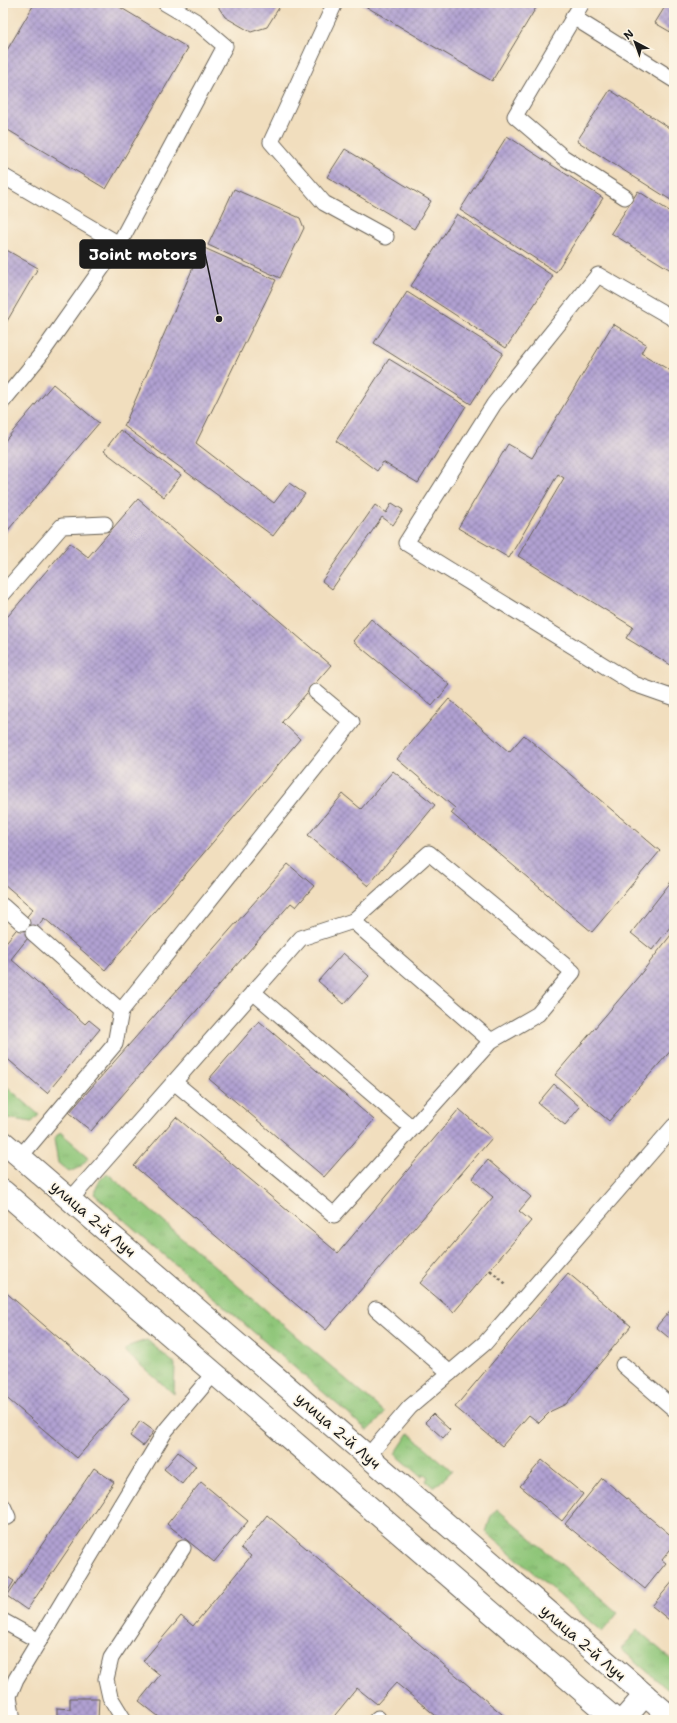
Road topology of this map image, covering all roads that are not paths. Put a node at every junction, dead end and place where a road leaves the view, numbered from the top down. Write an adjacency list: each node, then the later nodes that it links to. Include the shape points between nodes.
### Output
1 (165, 3): 9 (lane, via 197,22 225,46)
2 (336, 3): 8 (lane, via 271,142 324,203)
3 (582, 3): 4 (lane)
4 (573, 17): 5 (lane); 7 (lane, via 515,116 563,157)
5 (674, 80)
6 (3, 176): 9 (lane)
7 (625, 197)
8 (386, 237)
9 (120, 244): 11 (lane, via 39,357)
10 (674, 319): 15 (lane, via 598,275 494,404 406,543 634,684)
11 (3, 401)
12 (105, 524): 13 (lane, via 62,526)
13 (3, 594)
14 (316, 692): 19 (lane, via 352,722)
15 (674, 698)
16 (3, 906): 19 (lane)
17 (353, 920): 18 (lane, via 301,938); 20 (lane); 20 (lane, via 429,853 573,972 538,1014)
18 (253, 992): 21 (lane); 23 (lane)
19 (121, 1011): 25 (lane, via 115,1044)
20 (491, 1041): 23 (lane)
21 (174, 1082): 23 (lane, via 334,1215); 27 (lane)
22 (674, 1126): 31 (lane, via 485,1343)
23 (412, 1128)
24 (3, 1142): 25 (main road, улица 2-й Луч)
25 (20, 1156): 27 (main road, улица 2-й Луч)
26 (3, 1191): 30 (main road)
27 (70, 1200): 33 (main road, улица 2-й Луч)
28 (376, 1309): 31 (lane)
29 (623, 1365): 32 (lane)
30 (214, 1373): 36 (lane, via 166,1430); 40 (main road)
31 (450, 1373): 33 (lane, via 410,1408)
32 (674, 1409)
33 (368, 1456): 37 (main road, улица 2-й Луч)
34 (183, 1548): 39 (lane, via 112,1658 106,1680 110,1697)
35 (3, 1621): 36 (lane)
36 (39, 1641): 38 (lane, via 9,1696)
37 (645, 1695): 41 (main road); 42 (main road, улица 2-й Луч)
38 (13, 1720)
39 (124, 1720)
40 (616, 1720)
41 (623, 1720)
42 (674, 1720)

